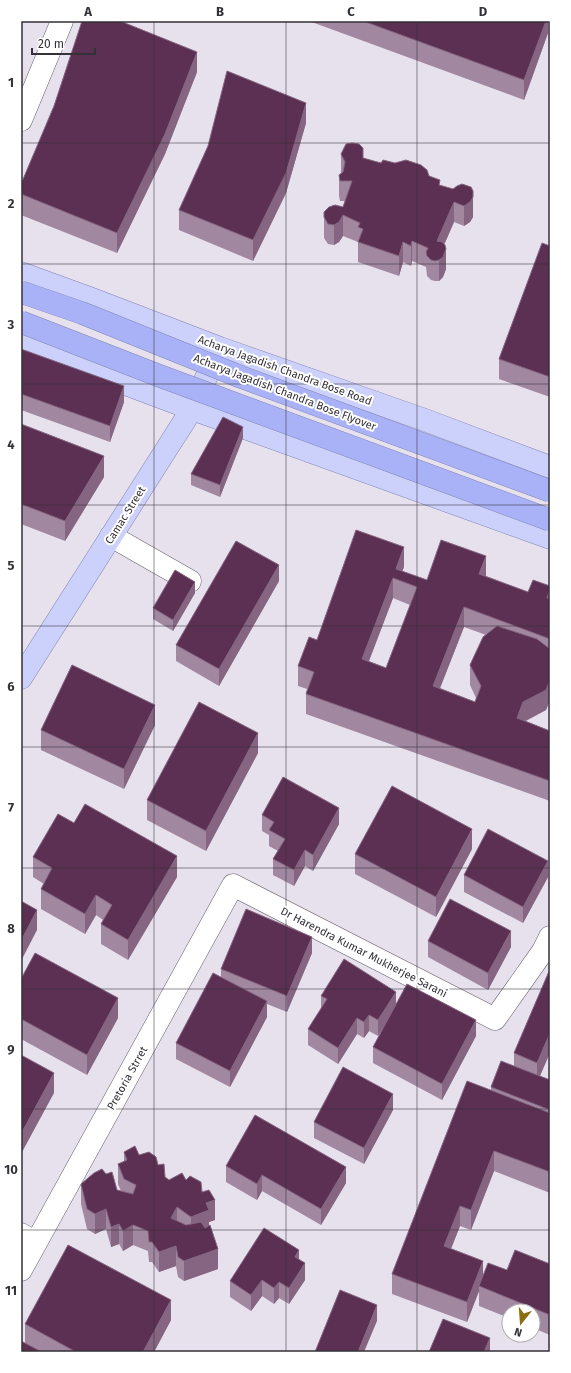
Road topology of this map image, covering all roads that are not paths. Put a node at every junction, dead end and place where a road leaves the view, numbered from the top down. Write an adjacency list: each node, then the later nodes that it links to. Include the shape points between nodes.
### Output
1 (62, 21): 2 (street)
2 (21, 120)
3 (21, 273): 7 (main road, Acharya Jagadish Chandra Bose Road)
4 (21, 292): 10 (highway, Acharya Jagadish Chandra Bose Flyover, bridge, via 82,313 241,377)
5 (21, 322): 11 (highway, bridge)
6 (21, 345): 8 (main road)
7 (220, 348): 8 (main road, Camac Street); 9 (main road, Acharya Jagadish Chandra Bose Road)
8 (192, 409): 12 (main road, Camac Street); 13 (main road)
9 (550, 467)
10 (550, 491)
11 (550, 520)
12 (111, 536): 14 (street); 15 (main road, Camac Street)
13 (550, 538)
14 (190, 581)
15 (21, 678)
16 (233, 885): 17 (street, Dr Harendra Kumar Mukherjee Sarani, via 495,1019); 18 (street, Pretoria Strret)
17 (550, 937)
18 (29, 1238): 19 (street, Pretoria Strret)
19 (21, 1270)

